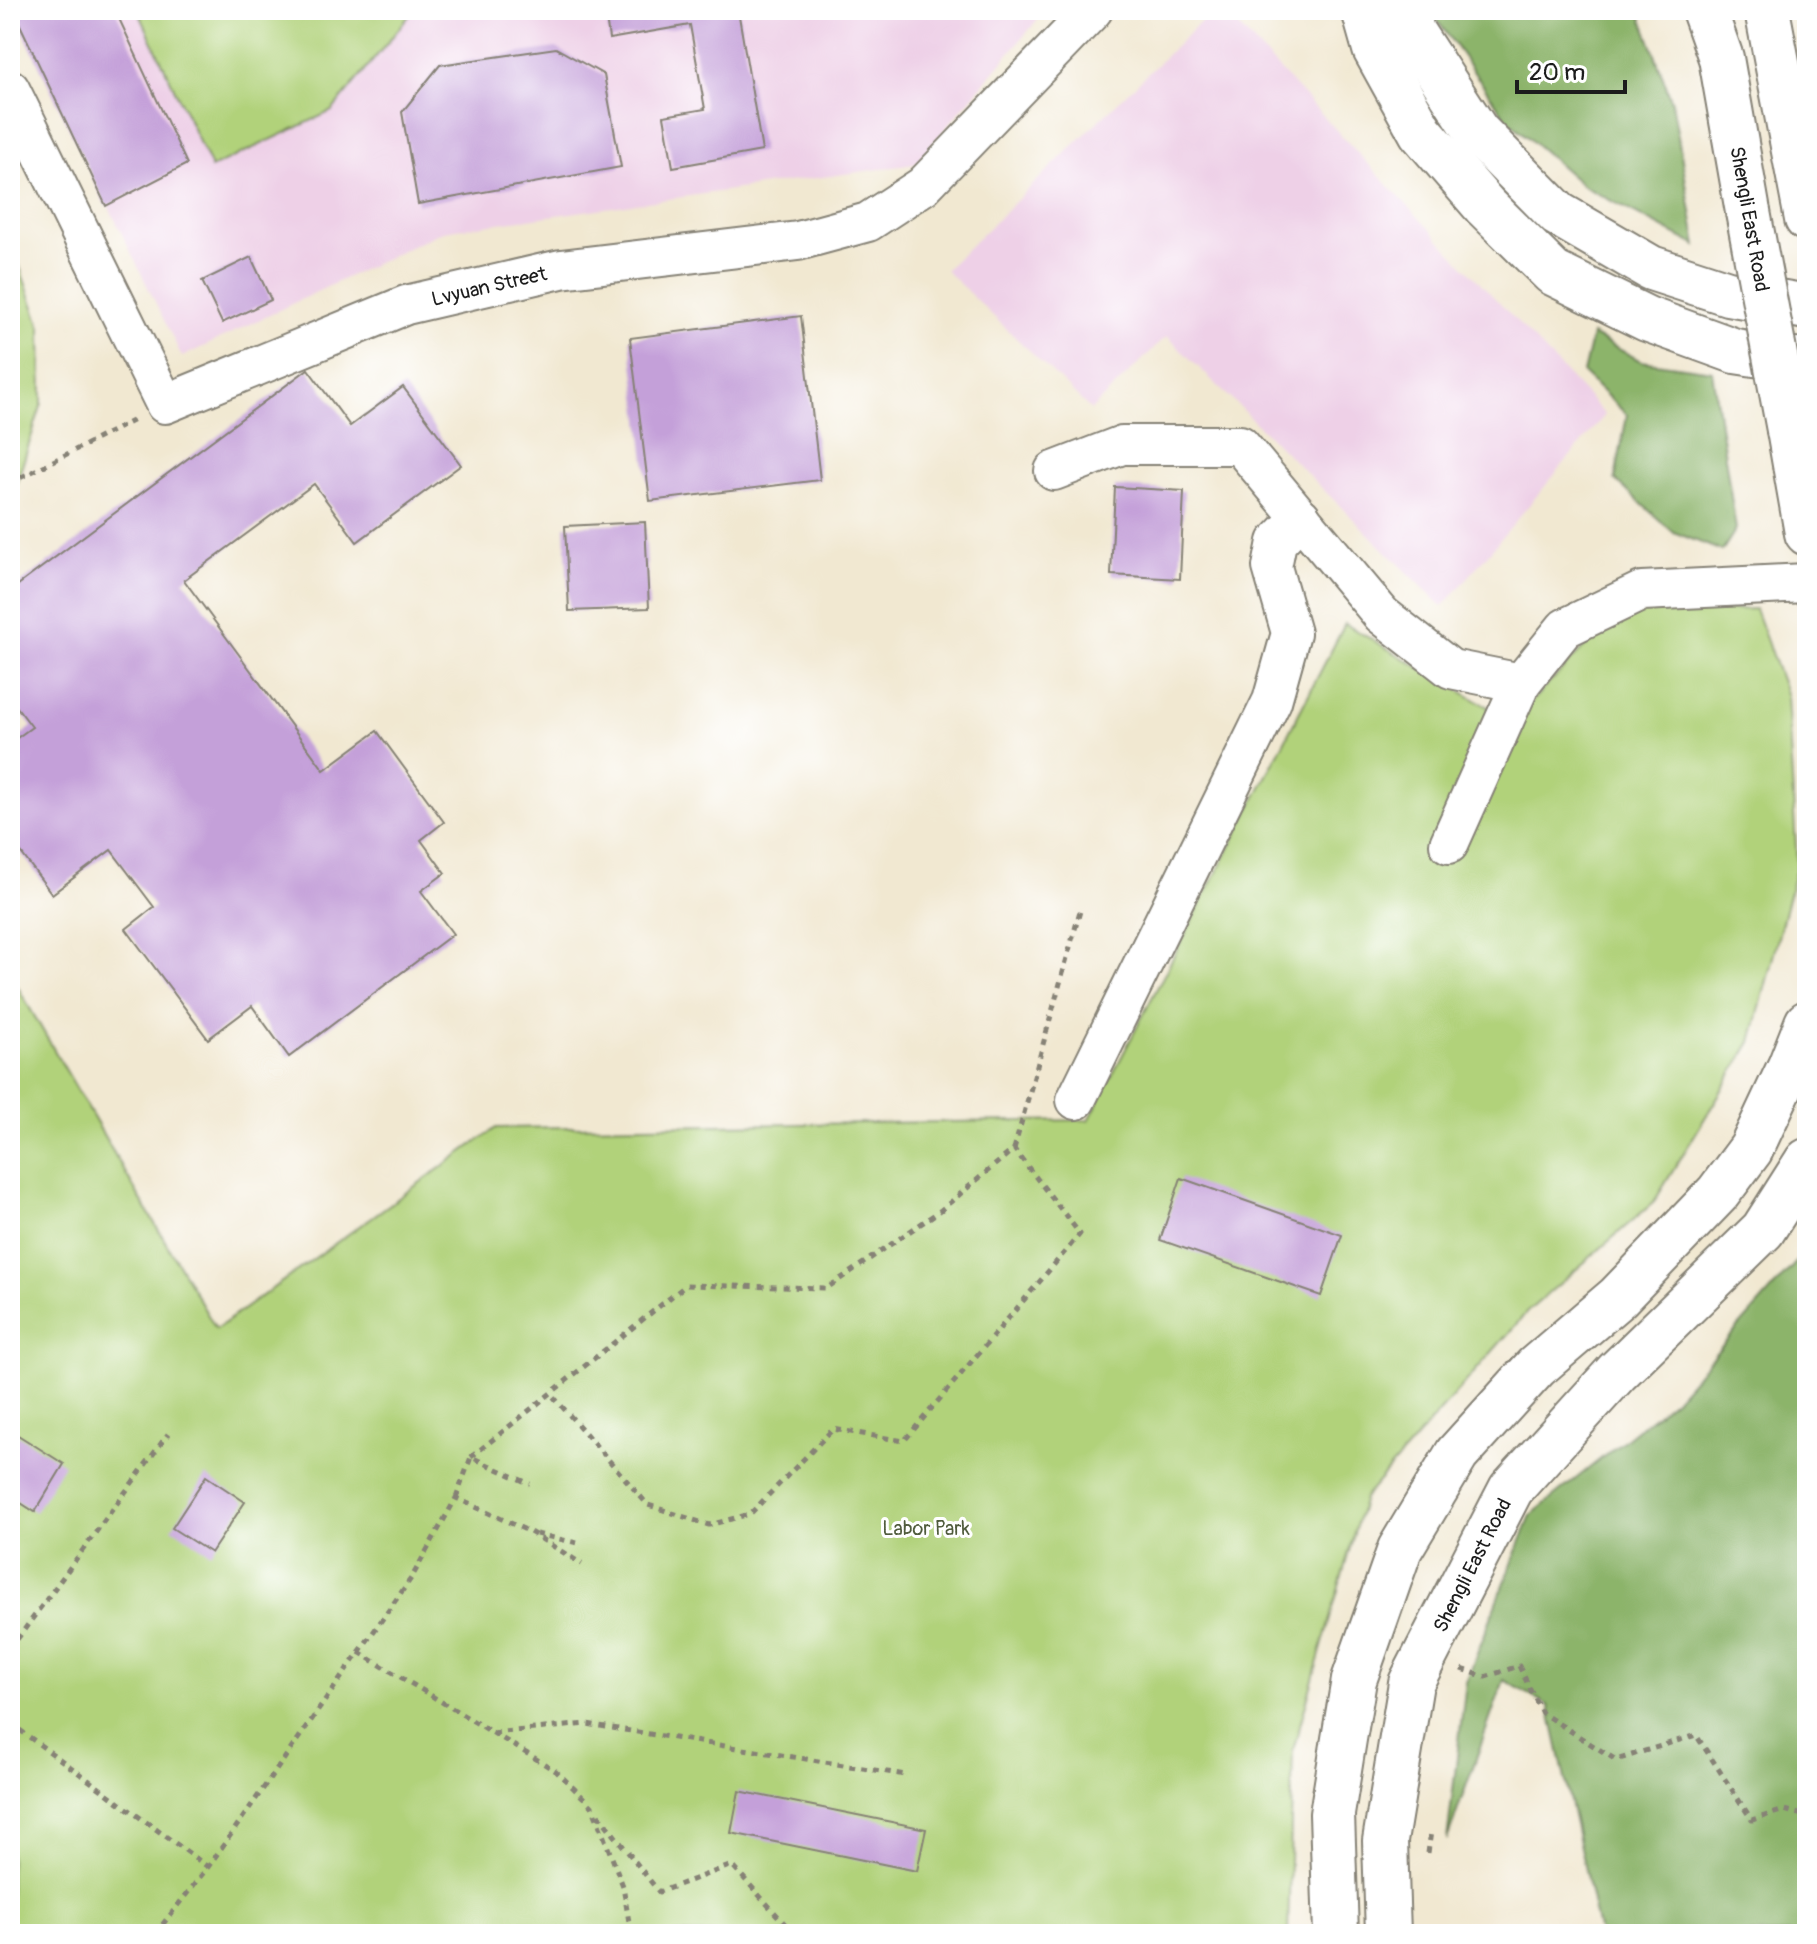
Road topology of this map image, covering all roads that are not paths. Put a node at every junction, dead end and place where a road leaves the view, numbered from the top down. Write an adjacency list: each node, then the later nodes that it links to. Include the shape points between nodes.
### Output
1 (1093, 10): 6 (street, Lvyuan Street, via 923,186 868,222 798,241 561,269 406,305 165,404)
2 (1364, 10): 9 (main road, via 1375,49 1421,132 1553,273 1647,319 1735,351)
3 (1407, 10): 8 (main road, via 1412,32 1477,132 1558,214 1651,268 1728,293)
4 (1704, 10): 12 (main road, Shengli East Road, bridge, via 1721,58)
5 (1770, 14): 7 (main road)
6 (10, 89)
7 (1807, 219)
8 (1807, 307)
9 (1807, 362)
10 (1054, 471): 11 (street, via 1122,445 1240,445)
11 (1301, 517): 14 (street, via 1382,615 1451,669); 17 (street, via 1277,542 1272,567 1291,633 1272,701)
12 (1807, 533)
13 (1807, 583): 14 (street, via 1642,591 1565,628)
14 (1521, 683): 15 (street)
15 (1449, 844)
16 (1807, 1023): 19 (main road, via 1751,1149 1718,1193 1618,1297 1536,1367 1457,1454 1400,1549 1354,1680 1344,1739 1332,1814)
17 (1076, 1100)
18 (1807, 1161): 20 (main road, Shengli East Road, via 1763,1230 1617,1372 1511,1489 1411,1683 1385,1841)
19 (1336, 1934)
20 (1388, 1934)

